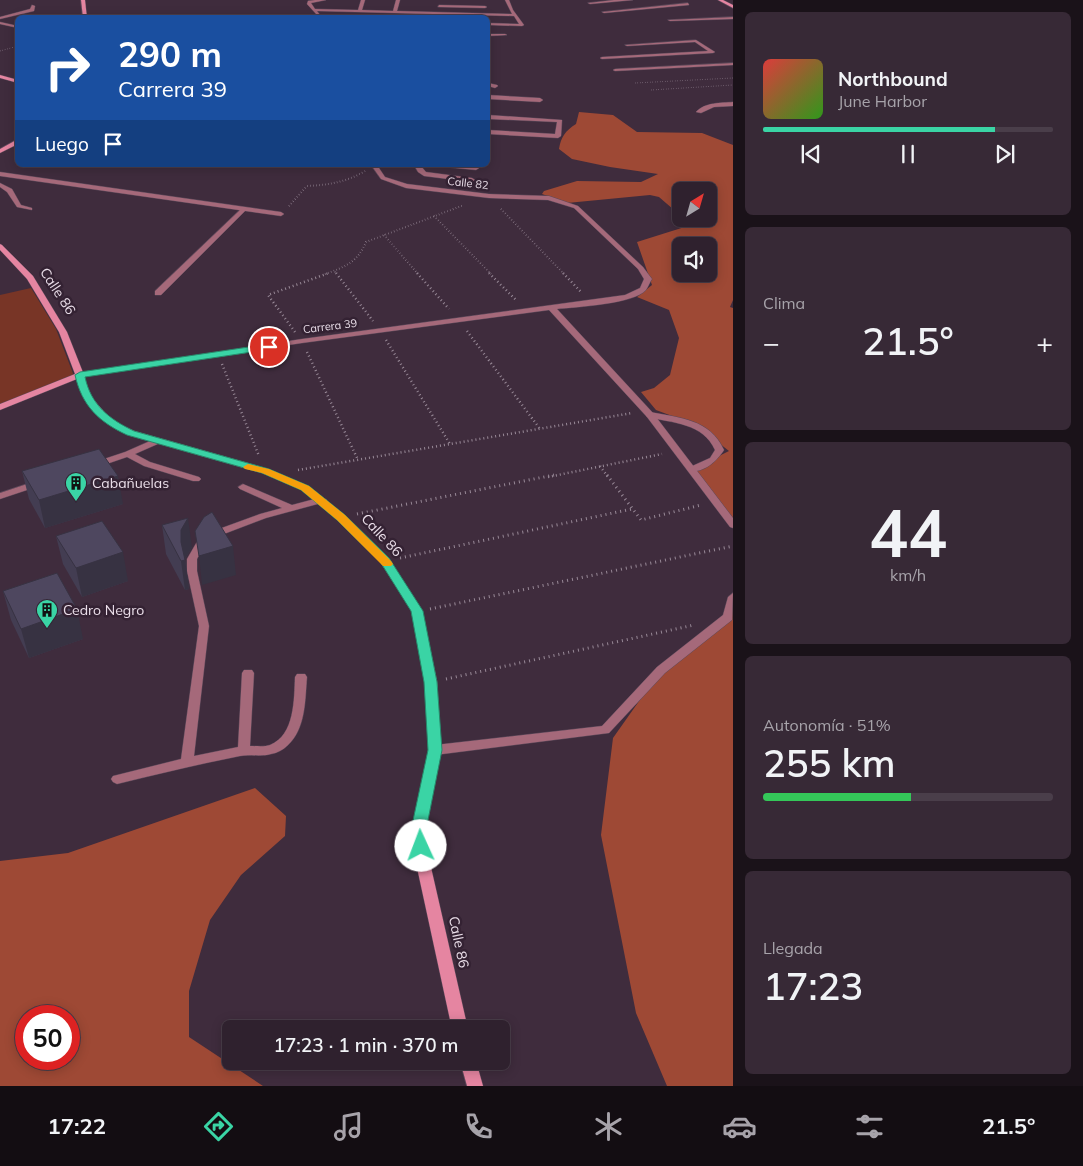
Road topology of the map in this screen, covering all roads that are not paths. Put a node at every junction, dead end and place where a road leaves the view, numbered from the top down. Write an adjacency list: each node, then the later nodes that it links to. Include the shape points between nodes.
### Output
1 (83, 0): 23 (main road)
2 (324, 0): 19 (street, via 310,2)
3 (363, 0): 20 (street)
4 (398, 0): 21 (street)
5 (441, 0): 13 (street)
6 (475, 0): 15 (street)
7 (507, 0): 18 (street)
8 (631, 0): 10 (street)
9 (720, 0): 14 (main road)
10 (589, 2): 22 (street)
11 (688, 4): 22 (street)
12 (33, 6): 28 (street, via 32,10)
13 (439, 6): 15 (street); 25 (street)
14 (733, 6)
15 (475, 7): 16 (street)
16 (492, 7)
17 (500, 8): 18 (street)
18 (509, 8): 26 (street)
19 (314, 10): 20 (street); 24 (street)
20 (360, 11): 21 (street)
21 (395, 12): 25 (street)
22 (604, 12): 27 (street)
23 (85, 15)
24 (318, 15)
25 (436, 15): 26 (street)
26 (516, 15): 32 (street, via 522,25)
27 (610, 15)
28 (0, 18)
29 (733, 18): 30 (street)
30 (670, 20)
31 (0, 24): 33 (street)
32 (490, 24)
33 (15, 26)
34 (490, 35): 35 (street)
35 (505, 36)
36 (627, 45): 37 (street, via 696,41)
37 (712, 52): 38 (street); 39 (street)
38 (602, 58)
39 (730, 64): 40 (street)
40 (615, 70)
41 (0, 76): 42 (main road)
42 (15, 81)
43 (490, 85): 44 (street)
44 (495, 86)
45 (490, 98): 46 (street)
46 (540, 100)
47 (733, 104): 48 (street, via 713,105)
48 (700, 112)
49 (490, 117): 50 (street, via 560,121 558,136)
50 (490, 132)
51 (15, 143): 52 (main road)
52 (0, 151)
53 (375, 167): 60 (street, Calle 82, via 383,178 406,186 489,196 549,198)
54 (418, 167): 58 (street, via 424,174)
55 (466, 167): 56 (street)
56 (476, 168)
57 (0, 174): 61 (street)
58 (472, 180)
59 (0, 185): 62 (street, via 13,193 19,206)
60 (567, 203): 66 (street, Carrera 39, via 576,207 641,268 648,279 643,289 627,296)
61 (244, 209): 63 (street); 65 (street)
62 (30, 210)
63 (281, 214)
64 (0, 246): 67 (main road, Calle 86, via 30,278 58,324)
65 (158, 293)
66 (551, 307): 67 (street, Carrera 39); 69 (street)
67 (80, 375): 68 (main road, Carrera 39); 70 (main road, Calle 86, via 84,393 114,425)
68 (0, 407)
69 (647, 413): 73 (street); 73 (street, via 696,425 717,440 720,450 713,460)
70 (157, 441): 71 (street); 78 (main road, Calle 86, via 265,471 305,488)
71 (128, 454): 72 (street); 74 (street, via 147,464)
72 (82, 469)
73 (693, 469): 80 (street)
74 (196, 479)
75 (46, 481): 77 (street)
76 (244, 487): 79 (street)
77 (1, 496)
78 (322, 500): 79 (street); 84 (main road, Calle 86, via 385,561 417,611 431,682)
79 (290, 508): 86 (street, via 212,535 202,542 192,559 204,626)
80 (733, 525)
81 (733, 597): 84 (street, via 728,617 661,670 605,730)
82 (248, 673): 85 (street)
83 (300, 677): 85 (street, via 297,718 290,735 274,748)
84 (435, 750): 88 (main road, Calle 86, via 419,830 423,863)
85 (244, 751): 86 (street)
86 (188, 762): 87 (street)
87 (117, 779)
88 (458, 1020)
89 (471, 1070): 90 (main road)
90 (475, 1086)

